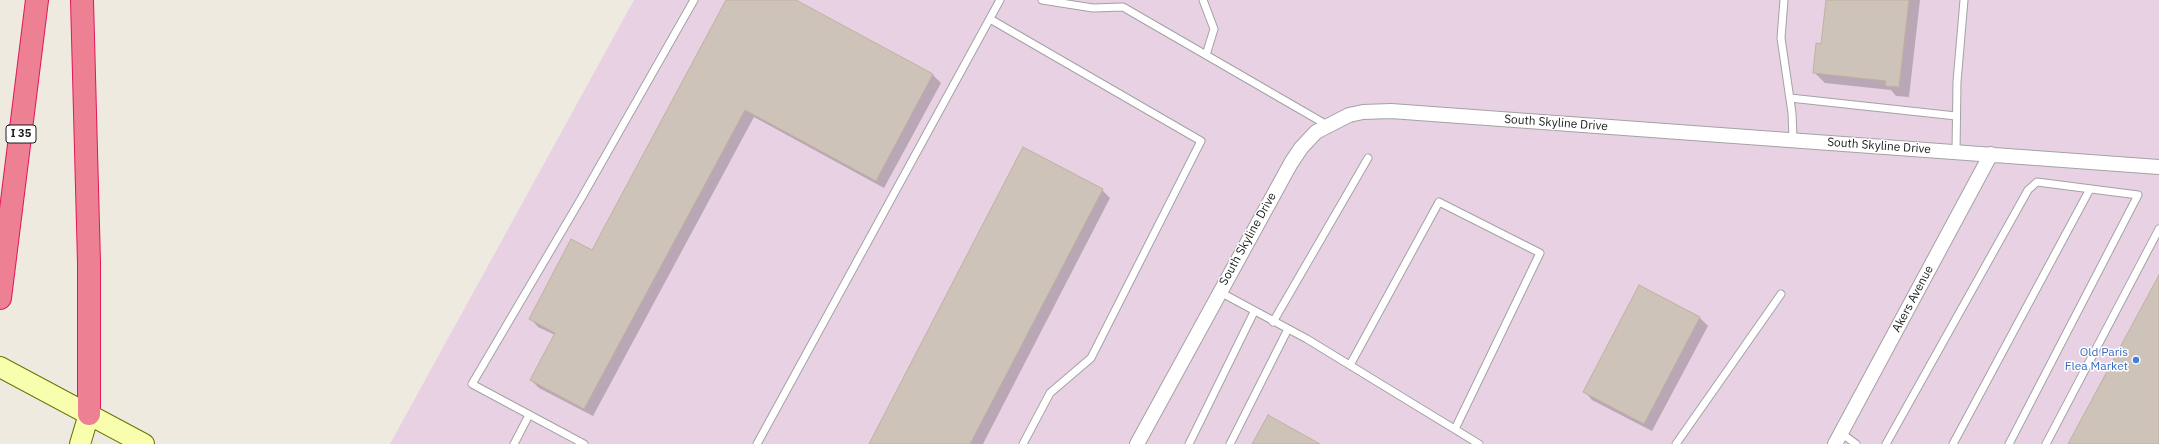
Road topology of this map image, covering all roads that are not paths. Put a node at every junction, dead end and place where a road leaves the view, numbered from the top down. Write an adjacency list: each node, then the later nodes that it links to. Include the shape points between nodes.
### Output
1 (37, 0): 23 (highway, I 35)
2 (82, 0): 29 (highway, via 89,263)
3 (694, 0): 30 (lane, via 472,384)
4 (1000, 0): 9 (lane)
5 (1042, 0): 10 (lane, via 1093,8 1123,8)
6 (1203, 0): 10 (lane, via 1214,29)
7 (1784, 0): 11 (lane, via 1781,38)
8 (1964, 0): 12 (lane)
9 (990, 19): 37 (lane); 38 (lane, via 1201,141 1090,358 1050,394)
10 (1206, 55): 13 (lane)
11 (1790, 98): 12 (lane); 14 (lane)
12 (1956, 116): 15 (lane)
13 (1327, 125): 14 (street, South Skyline Drive, via 1349,115 1391,111); 21 (street, South Skyline Drive, via 1316,132 1291,163)
14 (1793, 140): 15 (street, South Skyline Drive)
15 (1956, 152): 16 (street, South Skyline Drive)
16 (1991, 154): 18 (street, South Skyline Drive); 32 (street, Akers Avenue)
17 (1368, 158): 25 (lane)
18 (2159, 167)
19 (2090, 189): 45 (lane, via 2038,182 2028,190); 46 (lane); 47 (lane, via 2138,195)
20 (2159, 229): 48 (lane)
21 (1220, 292): 24 (lane); 39 (street, South Skyline Drive)
22 (1781, 294): 43 (lane)
23 (0, 298)
24 (1254, 312): 25 (lane); 40 (lane)
25 (1273, 322): 26 (lane)
26 (1288, 329): 27 (lane); 41 (lane)
27 (1350, 365): 31 (lane); 31 (lane, via 1438,202 1540,253)
28 (0, 367): 29 (main road)
29 (89, 414): 33 (main road); 34 (main road)
30 (529, 415): 35 (lane); 36 (lane)
31 (1455, 429): 42 (lane)
32 (1838, 438): 44 (lane)
33 (80, 444)
34 (144, 444)
35 (514, 444)
36 (584, 444)
37 (757, 444)
38 (1023, 444)
39 (1137, 444)
40 (1189, 444)
41 (1230, 444)
42 (1479, 444)
43 (1676, 444)
44 (1856, 444)
45 (1886, 444)
46 (1953, 444)
47 (2009, 444)
48 (2046, 444)

